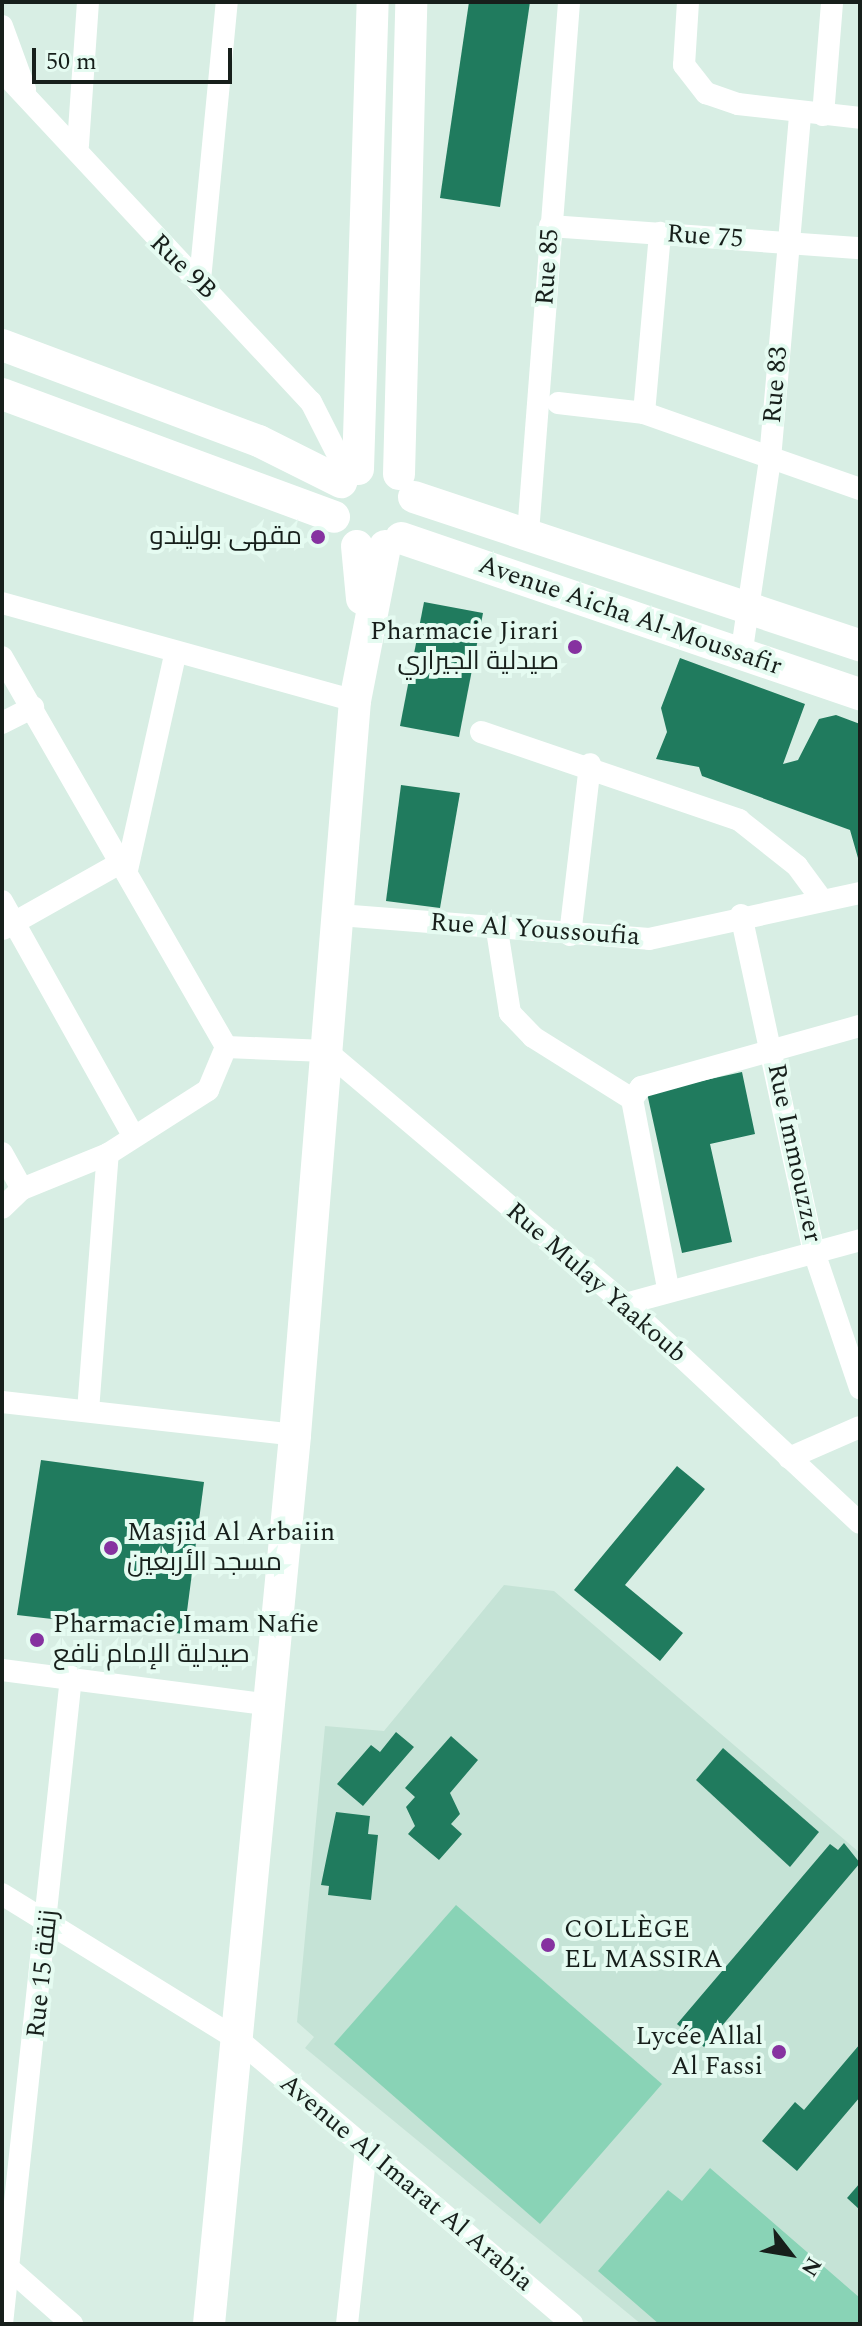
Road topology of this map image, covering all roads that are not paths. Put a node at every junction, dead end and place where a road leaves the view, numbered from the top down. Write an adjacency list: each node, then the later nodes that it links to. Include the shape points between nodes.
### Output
1 (88, 2): 13 (street)
2 (227, 2): 18 (street)
3 (373, 2): 24 (street)
4 (411, 2): 25 (street)
5 (569, 2): 14 (street, Rue 85)
6 (688, 2): 11 (street, via 688,74 706,93 738,104)
7 (832, 2): 11 (street, Rue 83)
8 (2, 26): 10 (street)
9 (2, 71): 10 (street, Rue 9B)
10 (26, 90): 13 (street, Rue 9B)
11 (811, 114): 12 (street); 16 (street, Rue 83)
12 (860, 118)
13 (78, 145): 18 (street, Rue 9B, via 133,218)
14 (550, 226): 15 (street, Rue 75); 28 (street, Rue 85)
15 (660, 233): 16 (street, Rue 75); 22 (street)
16 (789, 243): 17 (street, Rue 75); 23 (street, Rue 83)
17 (860, 248)
18 (200, 280): 24 (street, Rue 9B, via 311,402)
19 (2, 345): 24 (street)
20 (2, 394): 27 (street)
21 (558, 403): 22 (street)
22 (644, 413): 23 (street)
23 (770, 459): 26 (street); 31 (street, Rue 83)
24 (349, 476): 25 (street, Avenue Aicha Al-Moussafir); 27 (street)
25 (406, 486): 28 (street, Avenue Aicha Al-Moussafir); 29 (street, via 411,524)
26 (860, 489)
27 (334, 517): 29 (street)
28 (528, 533): 31 (street, Avenue Aicha Al-Moussafir)
29 (381, 543): 34 (street, Avenue Aicha Al-Moussafir); 37 (street)
30 (2, 603): 33 (street)
31 (752, 609): 32 (street, Avenue Aicha Al-Moussafir); 34 (street, Rue 83)
32 (860, 645)
33 (175, 656): 37 (street); 42 (street)
34 (741, 656): 36 (street, Avenue Aicha Al-Moussafir)
35 (2, 657): 38 (street)
36 (860, 694)
37 (355, 701): 46 (street)
38 (33, 707): 39 (street); 42 (street)
39 (2, 723)
40 (481, 732): 41 (street)
41 (590, 764): 44 (street, via 739,820 797,866); 50 (street)
42 (124, 866): 48 (street); 52 (street)
43 (860, 893): 44 (street, Rue Al Youssoufia)
44 (822, 900): 47 (street, Rue Al Youssoufia)
45 (2, 901): 48 (street)
46 (339, 915): 49 (street, Rue Al Youssoufia); 54 (street)
47 (741, 915): 50 (street, Rue Al Youssoufia, via 649,939); 53 (street, Rue Immouzzer)
48 (8, 926): 56 (street)
49 (497, 930): 50 (street, Rue Al Youssoufia); 55 (street, via 510,1013 533,1037)
50 (570, 935)
51 (860, 1026): 53 (street)
52 (226, 1047): 54 (street); 56 (street, via 208,1090)
53 (773, 1047): 55 (street); 62 (street, Rue Immouzzer)
54 (326, 1051): 64 (street, Rue Mulay Yaakoub); 69 (street)
55 (636, 1093): 63 (street)
56 (134, 1137): 58 (street)
57 (2, 1153): 59 (street)
58 (108, 1154): 59 (street); 67 (street)
59 (22, 1189): 60 (street)
60 (2, 1208)
61 (860, 1240): 62 (street)
62 (814, 1252): 63 (street); 65 (street, Rue Immouzzer)
63 (668, 1288): 64 (street)
64 (625, 1304): 70 (street, Rue Mulay Yaakoub)
65 (860, 1388)
66 (2, 1402): 67 (street)
67 (88, 1411): 69 (street)
68 (860, 1427): 70 (street)
69 (295, 1435): 74 (street)
70 (789, 1458): 71 (street, Rue Mulay Yaakoub)
71 (860, 1523)
72 (2, 1670): 73 (street)
73 (71, 1677): 74 (street); 76 (street, Rue 15 زنقة)
74 (263, 1704): 77 (street)
75 (2, 1894): 76 (street, Avenue Al Imarat Al Arabia)
76 (49, 1922): 77 (street, Avenue Al Imarat Al Arabia); 79 (street, Rue 15 زنقة)
77 (240, 2041): 78 (street, Avenue Al Imarat Al Arabia); 82 (street)
78 (366, 2148): 83 (street); 84 (street, Avenue Al Imarat Al Arabia)
79 (7, 2267): 80 (street, Rue 15 زنقة); 81 (street)
80 (2, 2324)
81 (72, 2324)
82 (209, 2324)
83 (347, 2324)
84 (572, 2324)

